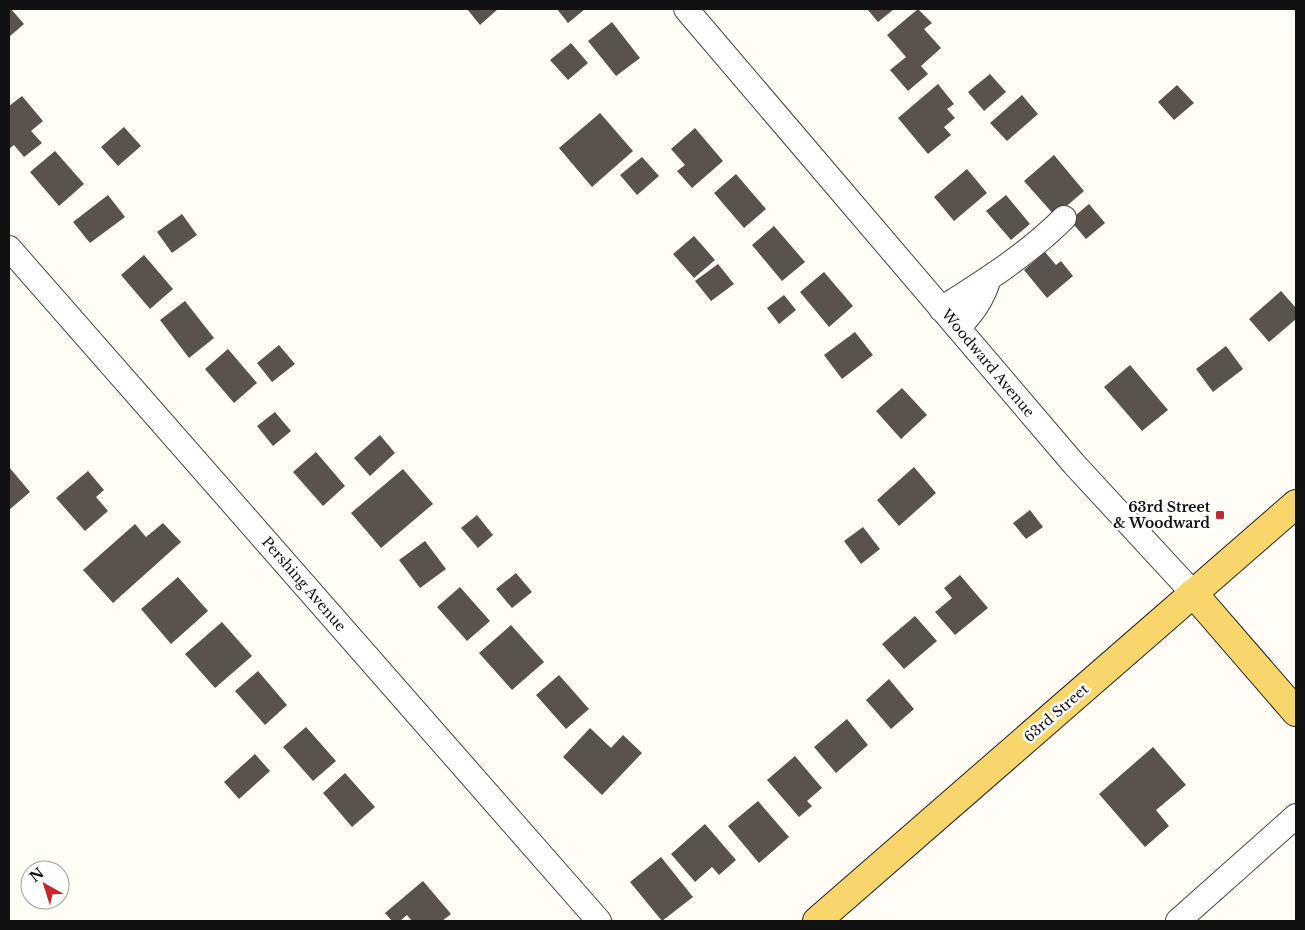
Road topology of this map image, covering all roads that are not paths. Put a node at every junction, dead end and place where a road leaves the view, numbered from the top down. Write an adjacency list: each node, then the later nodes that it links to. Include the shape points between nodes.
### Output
1 (686, 9): 5 (street, Woodward Avenue)
2 (1064, 218): 4 (street, via 1047,235)
3 (9, 248): 11 (street, Pershing Avenue)
4 (989, 278): 5 (street); 6 (street, via 974,312)
5 (941, 309): 6 (street, Woodward Avenue)
6 (958, 328): 8 (street, Woodward Avenue, via 1074,464)
7 (1296, 504): 8 (main road, 63rd Street)
8 (1193, 593): 9 (main road, Woodward Avenue); 12 (main road, 63rd Street)
9 (1296, 712)
10 (1296, 816): 13 (street)
11 (599, 921)
12 (817, 921)
13 (1178, 921)

